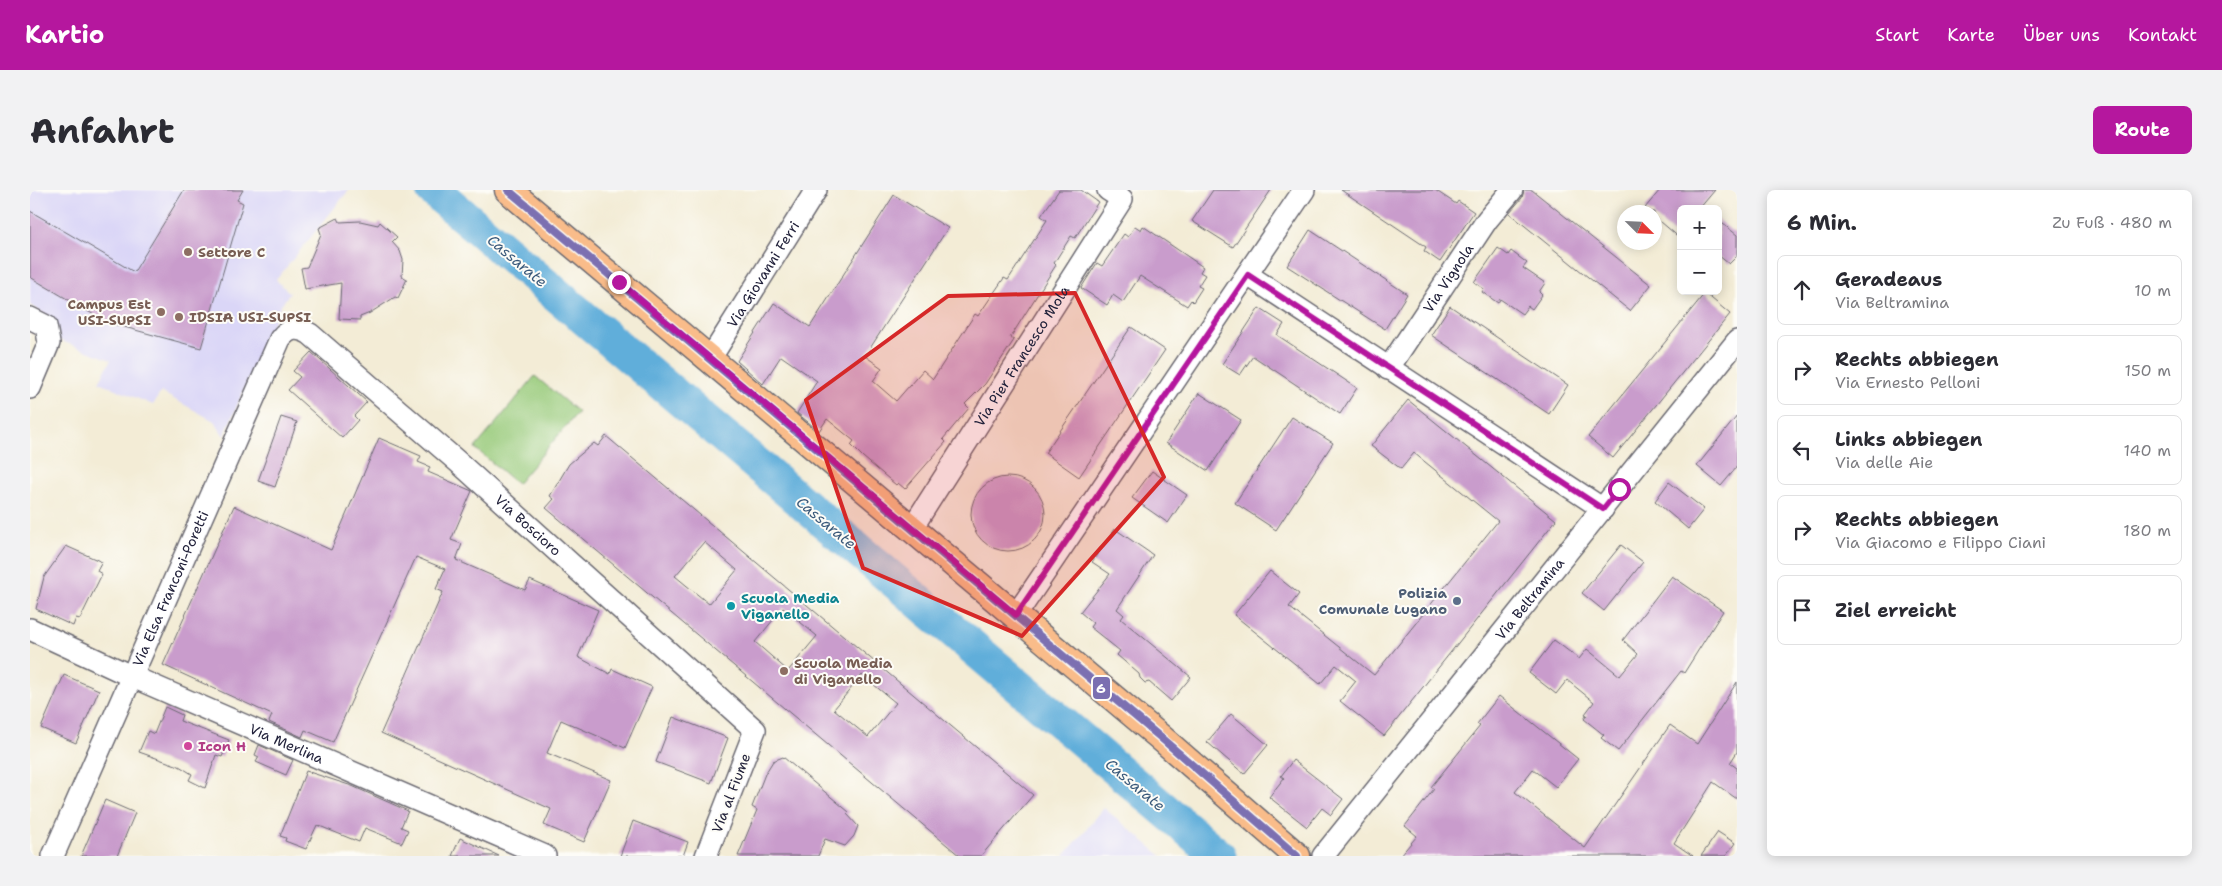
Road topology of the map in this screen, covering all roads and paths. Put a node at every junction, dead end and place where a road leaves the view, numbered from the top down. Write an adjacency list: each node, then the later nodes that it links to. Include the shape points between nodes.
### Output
1 (508, 190): 10 (main road)
2 (816, 190): 10 (street, Via Giovanni Ferri)
3 (1108, 190): 14 (street, Via Pier Francesco Mola, via 1122,200)
4 (1304, 190): 6 (street)
5 (1512, 190): 11 (street, Via Vignola, via 1487,220)
6 (1248, 275): 11 (street); 15 (street)
7 (30, 318): 12 (street, via 46,326 49,343)
8 (296, 329): 17 (street, Via Elsa Franconi-Poretti, via 280,339); 18 (street, Via Boscioro, via 310,334 458,462)
9 (1737, 341): 13 (street, Via Beltramina)
10 (710, 359): 14 (main road)
11 (1388, 369): 13 (street)
12 (30, 388)
13 (1603, 509): 23 (street, Via Beltramina)
14 (912, 528): 15 (main road)
15 (1016, 615): 22 (main road)
16 (30, 629): 17 (street, Via Merlina)
17 (133, 677): 19 (street, Via Elsa Franconi-Poretti); 20 (street, Via Merlina)
18 (755, 730): 21 (street, Via al Fiume)
19 (53, 856)
20 (545, 856)
21 (706, 856)
22 (1298, 856)
23 (1323, 856)

